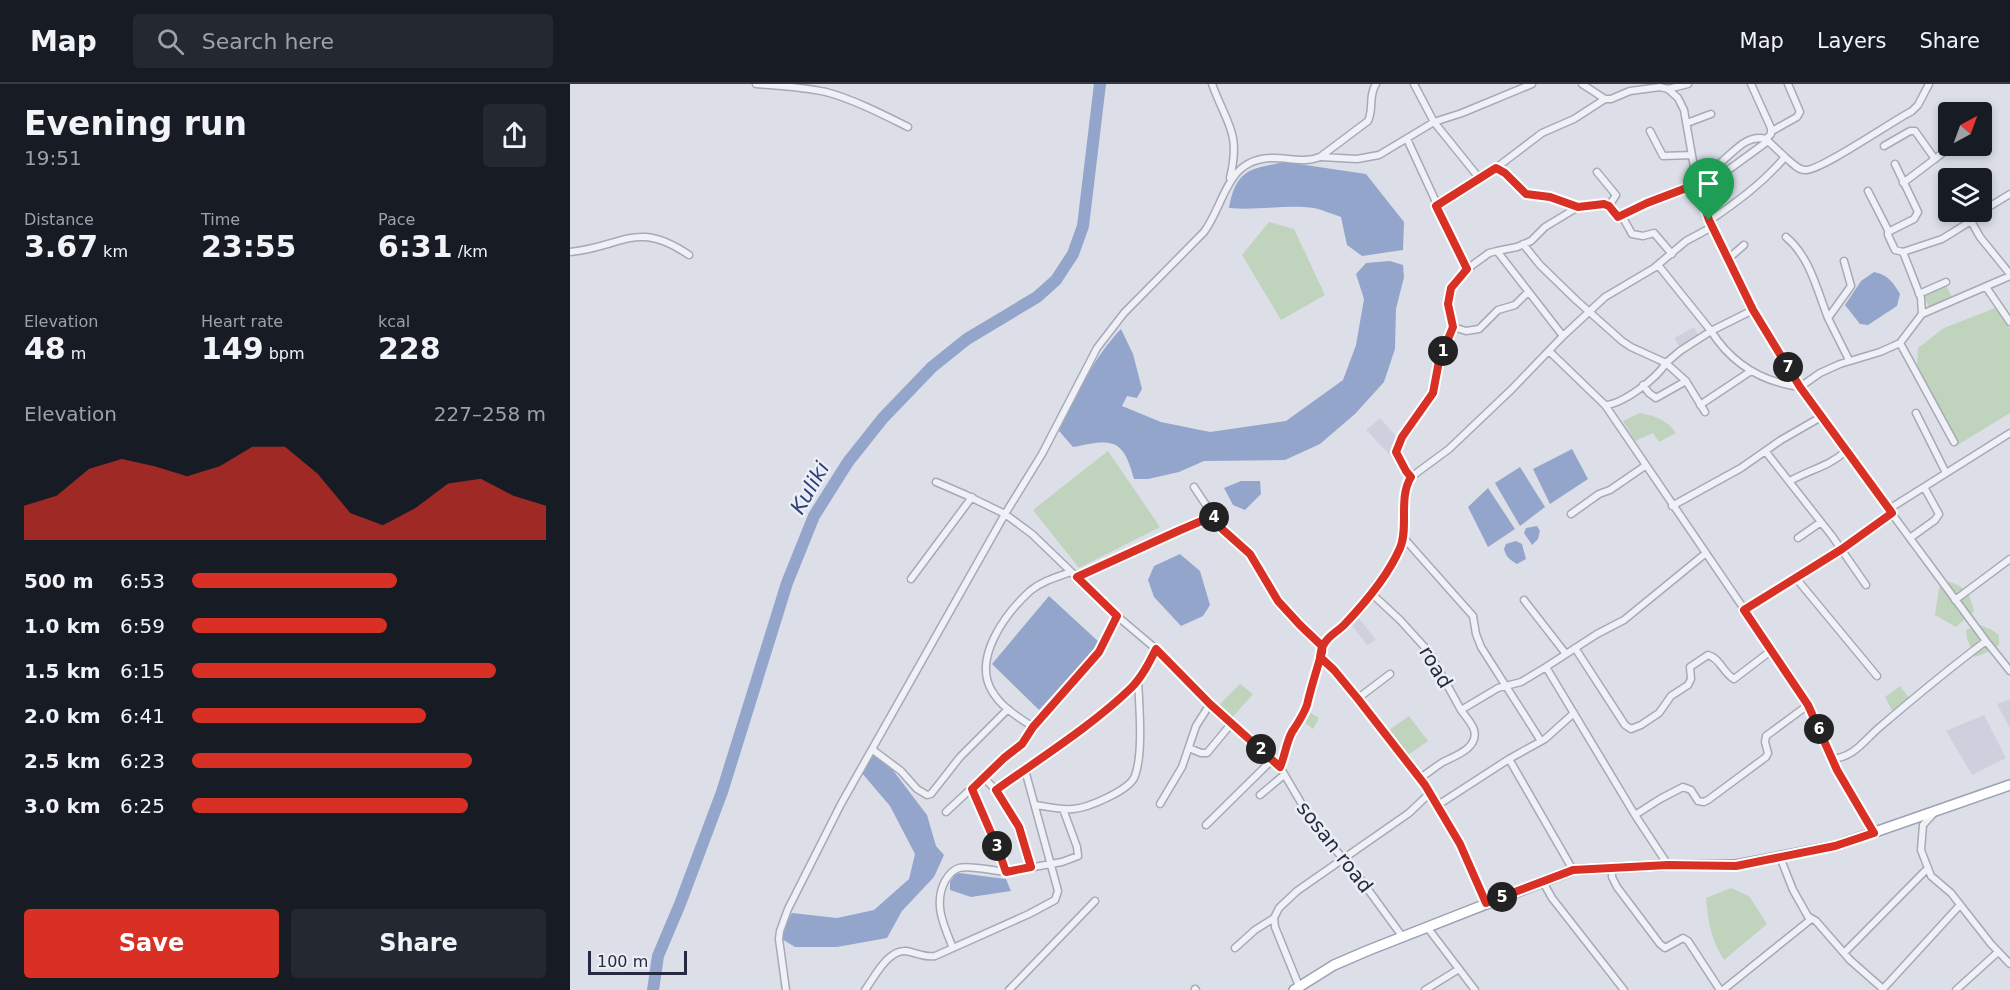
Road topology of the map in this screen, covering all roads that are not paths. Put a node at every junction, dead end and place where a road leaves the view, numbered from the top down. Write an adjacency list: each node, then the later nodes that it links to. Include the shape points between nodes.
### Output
1 (756, 84): 16 (street, via 827,93)
2 (1212, 84): 32 (street, via 1235,140)
3 (1376, 84): 24 (street, via 1371,92 1368,121)
4 (1414, 84): 14 (street)
5 (1532, 84): 14 (street)
6 (1583, 84): 12 (street)
7 (1751, 84): 18 (street)
8 (1788, 84): 18 (street, via 1800,112)
9 (1929, 84): 25 (street, via 1916,108 1839,156 1806,171)
10 (1684, 85): 11 (street)
11 (1668, 89): 12 (street, via 1651,87); 15 (street, via 1678,98)
12 (1605, 99): 29 (street, via 1542,134)
13 (1712, 114): 15 (street)
14 (1434, 122): 19 (street); 31 (street)
15 (1687, 123): 22 (street)
16 (908, 127)
17 (1650, 131): 22 (street, via 1663,156)
18 (1772, 131): 20 (street)
19 (1407, 139): 24 (street, via 1371,158); 38 (street)
20 (1767, 140): 25 (street); 27 (street, via 1751,138); 34 (street, via 1731,168)
21 (1884, 146): 26 (street, via 1914,131)
22 (1692, 155): 34 (street)
23 (1939, 156): 26 (street)
24 (1320, 157): 32 (street, via 1254,161)
25 (1785, 158): 44 (street)
26 (1935, 159): 33 (street)
27 (1721, 162)
28 (1895, 164): 33 (street)
29 (1496, 168): 31 (street); 40 (street, via 1526,194)
30 (1597, 172): 39 (street, via 1616,195)
31 (1480, 179): 38 (street)
32 (1229, 182): 98 (street, via 1204,232 1124,313 1097,348 1042,454)
33 (1903, 183): 45 (street, via 1916,204 1917,216)
34 (1698, 185): 41 (street); 44 (street)
35 (1868, 191): 45 (street)
36 (2010, 194): 37 (street)
37 (1992, 205)
38 (1436, 206): 57 (street)
39 (1609, 206): 40 (street); 41 (street, via 1614,215)
40 (1578, 207): 47 (street)
41 (1622, 216): 52 (street, via 1632,234 1638,237 1654,233)
42 (1969, 222): 51 (street, via 1942,239)
43 (1972, 222): 58 (street)
44 (1711, 224): 52 (street); 54 (street)
45 (1888, 232): 51 (street, via 1895,250)
46 (1786, 237): 66 (street, via 1805,259)
47 (1523, 244): 49 (street); 64 (street)
48 (1744, 245): 54 (street)
49 (1497, 251): 57 (street); 61 (street)
50 (570, 252): 53 (street, via 642,236 668,242)
51 (1903, 252): 62 (street)
52 (1672, 254): 56 (street)
53 (690, 255)
54 (1728, 259): 63 (street)
55 (1844, 261): 66 (street, via 1851,286)
56 (1658, 265): 64 (street, via 1612,292); 69 (street)
57 (1467, 269): 68 (street, via 1454,282 1448,299)
58 (2010, 275): 60 (street)
59 (1946, 282): 62 (street)
60 (1986, 287): 65 (street); 67 (street)
61 (1528, 292): 68 (street, via 1515,305 1498,310 1479,329); 70 (street)
62 (1919, 294): 65 (street)
63 (1753, 310): 69 (street); 78 (street)
64 (1589, 311): 70 (street); 74 (street, via 1631,347)
65 (1922, 314): 71 (street)
66 (1828, 318): 73 (street)
67 (2009, 320)
68 (1453, 327): 90 (street, via 1439,361 1430,400 1405,432 1396,452)
69 (1712, 331): 74 (street); 75 (street, via 1728,354)
70 (1563, 336): 72 (street)
71 (1900, 343): 73 (street); 85 (street)
72 (1549, 351): 79 (street); 90 (street, via 1449,449)
73 (1849, 360): 78 (street)
74 (1666, 363): 76 (street); 77 (street)
75 (1751, 371): 78 (street); 80 (street)
76 (1686, 381): 77 (street, via 1656,398); 80 (street)
77 (1644, 385): 79 (street, via 1618,402)
78 (1800, 387): 83 (street)
79 (1605, 405): 88 (street)
80 (1700, 405): 81 (street)
81 (1705, 412)
82 (1916, 413): 89 (street)
83 (1821, 417): 86 (street); 87 (street)
84 (2010, 433): 89 (street)
85 (1954, 442)
86 (1846, 451): 91 (street, via 1825,466); 97 (street)
87 (1766, 452): 91 (street); 96 (street)
88 (1646, 466): 96 (street); 99 (street)
89 (1946, 473): 93 (street)
90 (1411, 477): 102 (street, via 1406,489)
91 (1790, 481): 101 (street)
92 (936, 482): 95 (street, sosan road)
93 (1924, 487): 97 (street); 104 (street, via 1939,514)
94 (1194, 488): 100 (street)
95 (972, 497): 98 (street, sosan road); 110 (street)
96 (1672, 506): 106 (street)
97 (1890, 511): 104 (street); 105 (street)
98 (1005, 514): 108 (street, sosan road); 139 (street)
99 (1571, 514)
100 (1213, 516): 108 (street); 121 (street, via 1250,554 1278,601)
101 (1821, 522): 103 (street); 105 (street)
102 (1402, 536): 112 (street, via 1399,550); 128 (street, via 1473,616 1478,641)
103 (1798, 538)
104 (1910, 538): 114 (street)
105 (1842, 549): 109 (street); 111 (street)
106 (1706, 553): 115 (street); 118 (street, road, via 1639,609)
107 (2010, 559): 114 (street)
108 (1074, 574): 116 (street, sosan road); 132 (street, via 1047,580 1030,591 1002,623 987,653 989,686)
109 (1795, 577): 115 (street); 126 (street)
110 (911, 579)
111 (1866, 585)
112 (1371, 593): 121 (street, via 1327,639); 133 (street, road, via 1424,646)
113 (1524, 600): 122 (street)
114 (1955, 600): 117 (street)
115 (1744, 610): 120 (street)
116 (1117, 616): 119 (street, sosan road); 136 (street, via 1099,652)
117 (1986, 641): 124 (street); 142 (street, via 1880,726 1860,747 1844,758)
118 (1575, 648): 120 (street, via 1624,725 1632,729 1659,713 1671,696 1688,685 1690,667 1702,658 1714,657 1734,678); 122 (street, road)
119 (1156, 649): 127 (street); 130 (street, sosan road)
120 (1772, 650): 131 (street)
121 (1321, 651): 129 (street); 143 (street, via 1306,706)
122 (1566, 654): 123 (street, road)
123 (1546, 667): 128 (street, road, via 1521,682); 134 (street)
124 (2010, 671)
125 (1390, 674): 129 (street)
126 (1877, 676)
127 (1138, 679): 144 (street, via 1107,709); 156 (street, via 1138,756 1133,780 1094,803)
128 (1504, 686): 133 (street, road); 137 (street)
129 (1358, 699): 147 (street)
130 (1210, 704): 135 (street, sosan road); 138 (street, via 1196,726)
131 (1808, 705): 142 (street); 159 (street, via 1766,736 1766,758 1708,800 1698,801 1691,790 1683,787)
132 (1008, 709): 136 (street); 139 (street, via 960,757 931,794 917,789)
133 (1461, 710): 147 (street, via 1474,729 1472,742 1460,754)
134 (1574, 713): 137 (street); 159 (street)
135 (1231, 724): 138 (street, via 1207,753); 140 (street, sosan road)
136 (1033, 727): 146 (street, via 1022,744)
137 (1541, 741): 141 (street)
138 (1189, 748): 153 (street, via 1179,774)
139 (873, 750): 186 (street, via 841,804 784,920 779,939)
140 (1273, 759): 143 (street, sosan road); 160 (street)
141 (1509, 759): 155 (street); 169 (street)
142 (1832, 759): 161 (street)
143 (1280, 767): 145 (street, sosan road)
144 (1025, 770): 150 (street); 154 (street)
145 (1284, 775): 152 (street); 163 (street, sosan road, via 1313,823)
146 (984, 778): 149 (street); 150 (street)
147 (1420, 778): 151 (street)
148 (2010, 785): 157 (main road)
149 (972, 789): 158 (street); 170 (street)
150 (996, 790): 166 (street, via 1019,827)
151 (1431, 793): 155 (street); 163 (street)
152 (1260, 795)
153 (1160, 804)
154 (1036, 805): 156 (street); 164 (street)
155 (1438, 805): 173 (street)
156 (1063, 809): 164 (street, via 1078,856)
157 (1935, 811): 161 (main road); 168 (street, via 1923,825 1922,850)
158 (946, 812)
159 (1635, 815): 165 (street)
160 (1206, 825)
161 (1874, 833): 162 (main road)
162 (1780, 857): 165 (main road, via 1736,866); 175 (street)
163 (1344, 859): 176 (street, via 1297,891 1279,908); 178 (street, sosan road)
164 (1050, 864): 166 (street); 179 (street, via 1058,891 1055,900)
165 (1668, 865): 167 (main road)
166 (1031, 867): 170 (street)
167 (1612, 868): 169 (main road); 192 (street, via 1617,887 1660,944 1665,948 1683,938 1688,941)
168 (1928, 868): 174 (street); 182 (street)
169 (1573, 870): 171 (main road)
170 (1006, 872): 179 (street, via 958,868 946,878 939,903)
171 (1543, 882): 173 (main road); 191 (street)
172 (1095, 901): 188 (street)
173 (1486, 903): 177 (main road)
174 (1960, 905): 181 (street); 193 (street)
175 (1809, 917): 182 (street); 192 (street, via 1801,928)
176 (1275, 918): 180 (street); 185 (street)
177 (1427, 927): 178 (main road); 184 (street)
178 (1402, 936): 185 (main road, via 1334,965)
179 (953, 948): 187 (street, via 931,957 899,952)
180 (1235, 948)
181 (1998, 952): 183 (street); 194 (street)
182 (1844, 953): 193 (street)
183 (2010, 964)
184 (1459, 969): 189 (street); 190 (street)
185 (1297, 988)
186 (786, 990)
187 (865, 990)
188 (1009, 990)
189 (1425, 990)
190 (1475, 990)
191 (1624, 990)
192 (1721, 990)
193 (1882, 990)
194 (1956, 990)

